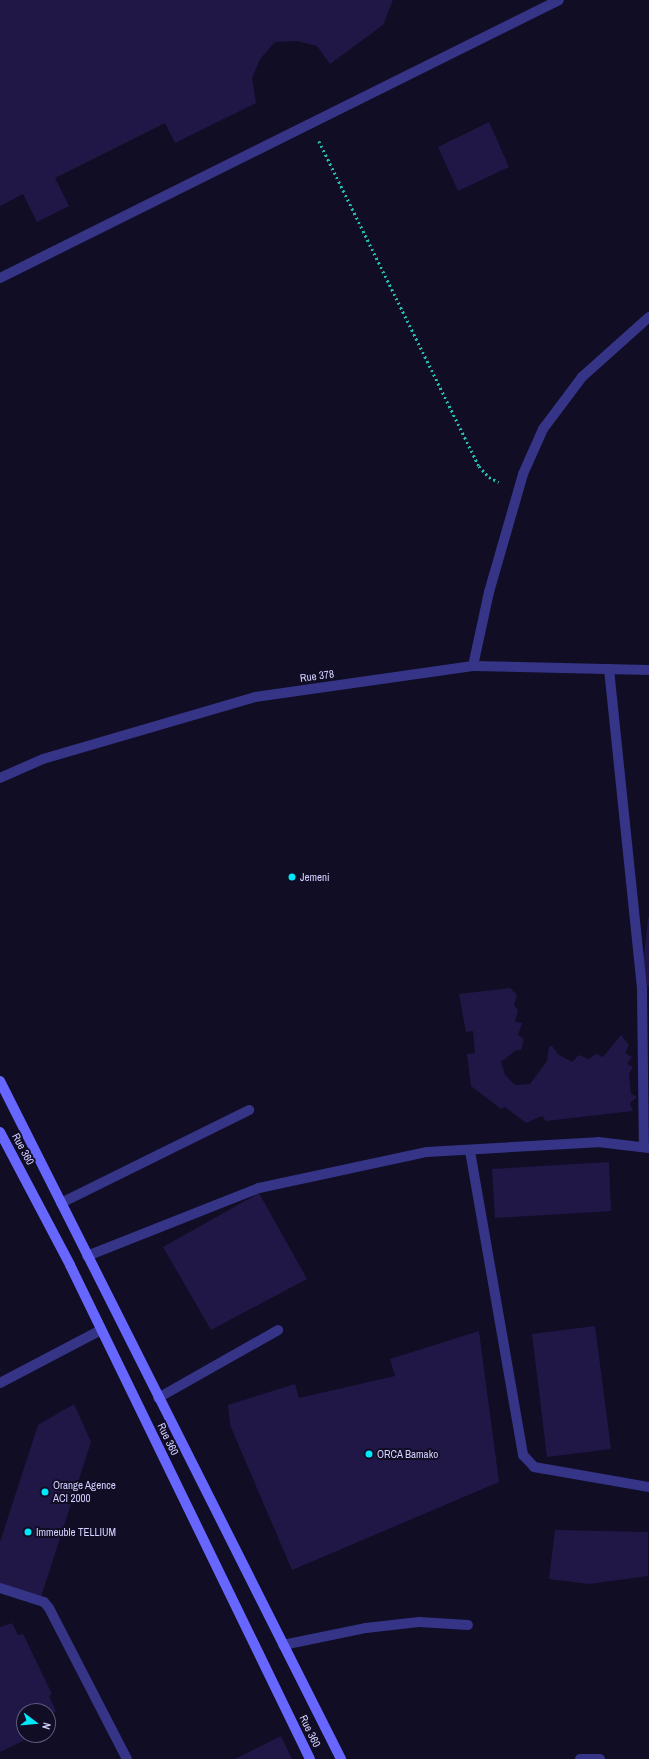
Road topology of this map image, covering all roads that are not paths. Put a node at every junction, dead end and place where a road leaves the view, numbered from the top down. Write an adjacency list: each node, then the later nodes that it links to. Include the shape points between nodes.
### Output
1 (559, 0): 2 (street)
2 (0, 278)
3 (649, 317): 4 (street, via 578,383 543,429 523,474 489,592)
4 (473, 666): 5 (street, Rue 378); 7 (street, Rue 378, via 255,697 43,759)
5 (609, 669): 6 (street, Rue 378); 11 (street, via 642,990)
6 (649, 670)
7 (0, 778)
8 (0, 1081): 13 (main road)
9 (249, 1110): 13 (street)
10 (0, 1132): 15 (main road, Rue 360)
11 (647, 1147): 12 (street, via 598,1142)
12 (470, 1151): 14 (street, via 427,1152 259,1188); 19 (street, via 523,1455 534,1467)
13 (61, 1203): 14 (main road)
14 (87, 1256): 18 (main road)
15 (101, 1330): 17 (street); 24 (main road, Rue 360)
16 (278, 1330): 18 (street)
17 (0, 1383)
18 (158, 1398): 22 (main road)
19 (649, 1487)
20 (0, 1588): 23 (street, via 44,1602 49,1608)
21 (468, 1625): 22 (street, via 418,1622 366,1628)
22 (283, 1645): 25 (main road)
23 (126, 1759)
24 (310, 1759)
25 (341, 1759)
26 (580, 1759): 27 (street)
27 (600, 1759)

